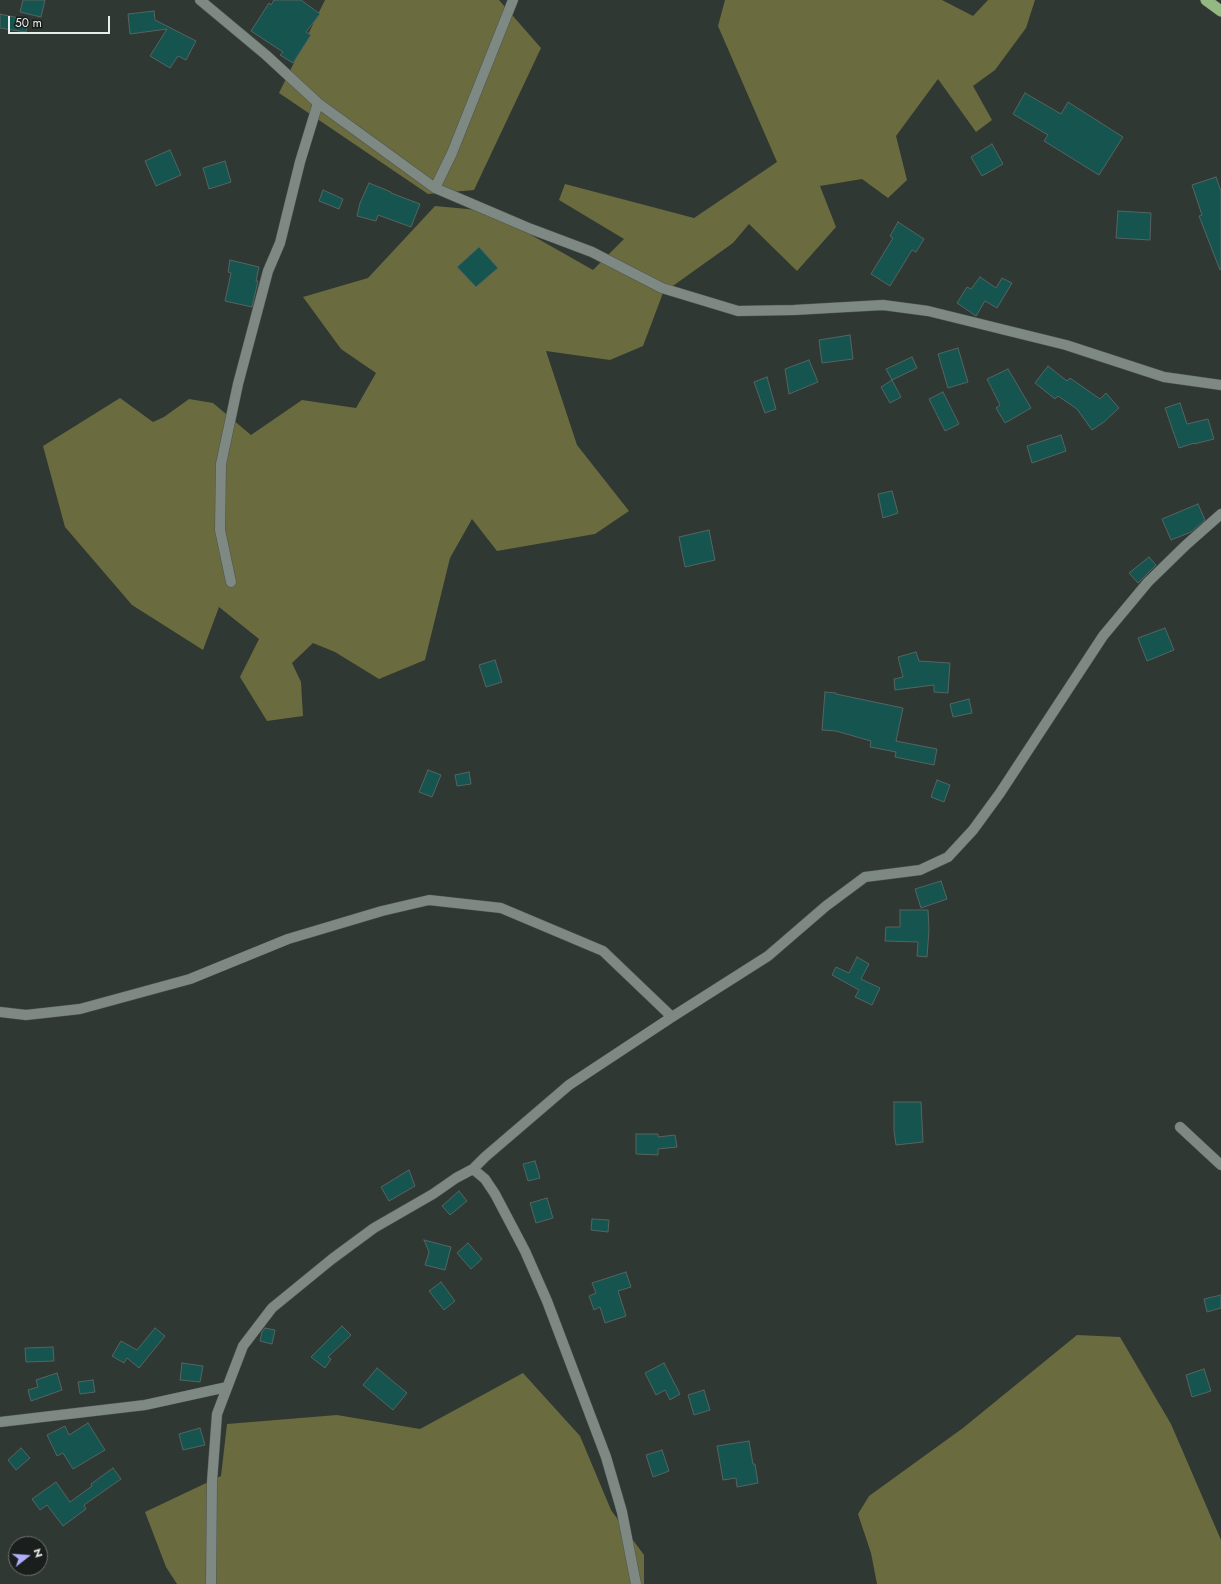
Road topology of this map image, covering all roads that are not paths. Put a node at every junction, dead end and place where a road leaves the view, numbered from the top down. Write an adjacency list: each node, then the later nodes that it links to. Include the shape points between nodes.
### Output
1 (200, 0): 5 (street)
2 (513, 0): 6 (street, via 452,153)
3 (1206, 0): 4 (highway)
4 (1221, 11)
5 (318, 103): 6 (street); 9 (street, via 280,243 268,271 238,384 221,464 220,530)
6 (435, 188): 7 (street, via 592,252 662,288 738,311 883,305 928,311 1066,345 1164,377)
7 (1221, 385)
8 (1221, 514): 11 (street, via 1148,582 1103,636 1000,793 973,830 948,857 920,870 865,877 826,906 768,956)
9 (231, 582)
10 (0, 1012): 11 (street, via 26,1015 87,1007 190,980 288,939 382,910 429,900 501,908 603,950)
11 (672, 1017): 14 (street, via 569,1085)
12 (1180, 1127): 13 (street)
13 (1221, 1165)
14 (473, 1169): 15 (street, via 374,1228 272,1308 244,1346); 18 (street, via 485,1179 495,1194 547,1301 606,1457 622,1512)
15 (227, 1388): 16 (street, via 145,1405); 17 (street, via 217,1414 212,1482)
16 (0, 1422)
17 (211, 1584)
18 (636, 1584)

